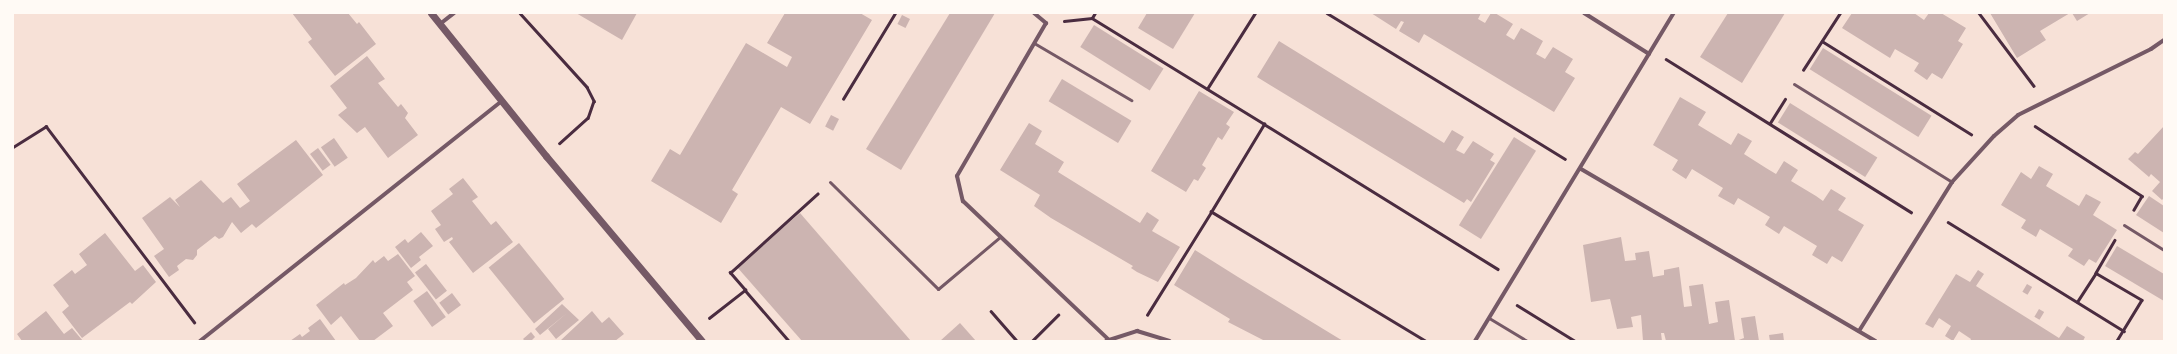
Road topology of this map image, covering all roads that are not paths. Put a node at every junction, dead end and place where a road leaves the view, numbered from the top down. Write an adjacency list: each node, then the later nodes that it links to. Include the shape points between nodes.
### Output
1 (431, 13): 6 (street)
2 (454, 13): 6 (street)
3 (1034, 13): 8 (street, via 1046,23)
4 (1584, 13): 9 (street)
5 (1674, 13): 9 (street)
6 (440, 25): 12 (street)
7 (2164, 40): 15 (street, via 2151,49 2018,115 1986,144)
8 (1034, 42): 11 (lane); 17 (street, via 957,176 963,201)
9 (1650, 52): 13 (street)
10 (1794, 84): 15 (lane)
11 (1131, 100)
12 (502, 102): 22 (street); 23 (street)
13 (1581, 169): 19 (street); 20 (street)
14 (830, 182): 17 (lane, via 938,289)
15 (1952, 182): 20 (street)
16 (2124, 225): 18 (lane)
17 (1000, 237): 21 (street, via 1071,302)
18 (2164, 250)
19 (1489, 318): 25 (street); 26 (lane)
20 (1859, 331): 27 (street)
21 (1107, 340): 24 (street, via 1137,331)
22 (200, 341)
23 (702, 341)
24 (1170, 341)
25 (1475, 341)
26 (1527, 341)
27 (1875, 341)

